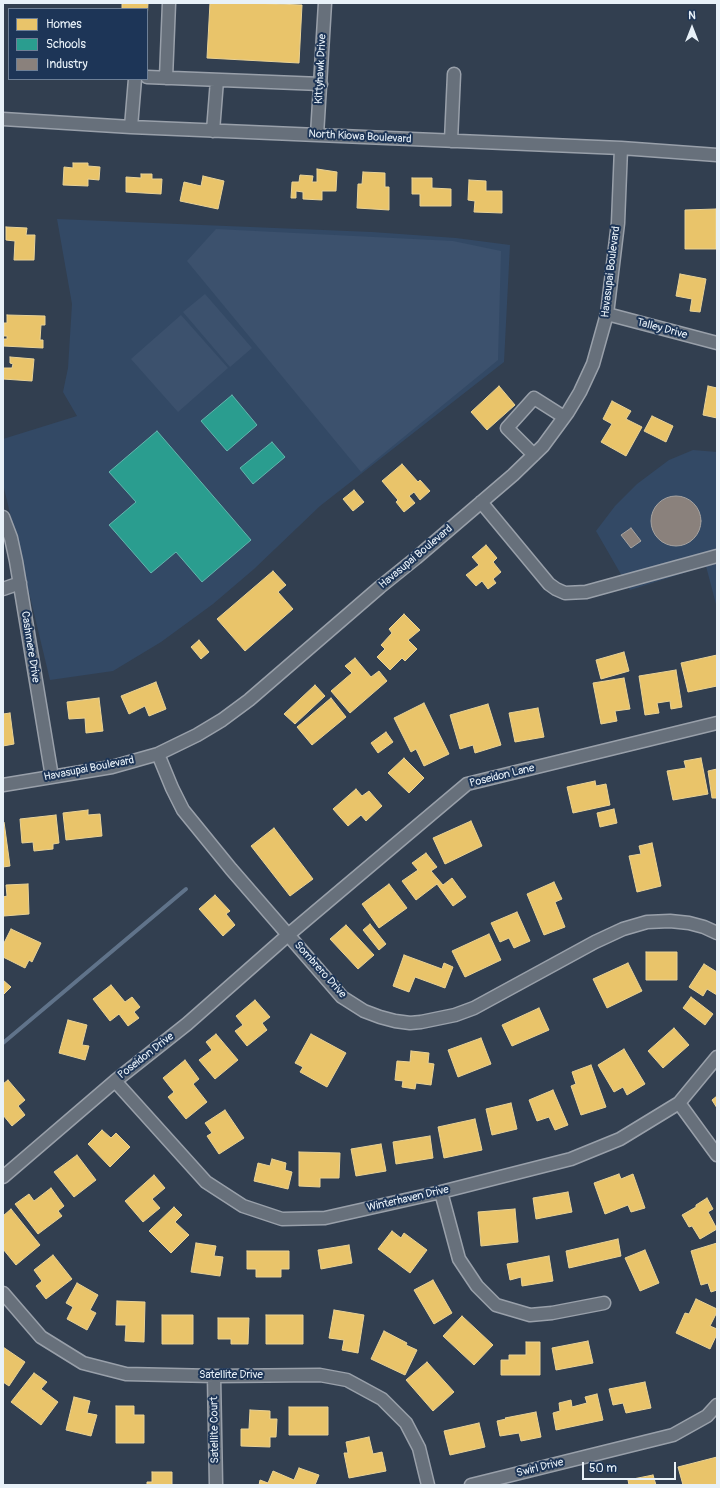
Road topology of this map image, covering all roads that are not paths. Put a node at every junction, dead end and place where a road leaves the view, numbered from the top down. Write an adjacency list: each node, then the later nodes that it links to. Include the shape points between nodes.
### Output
1 (170, 3): 5 (street)
2 (325, 3): 8 (street, Kittyhawk Drive)
3 (454, 74): 13 (street)
4 (148, 77): 5 (street)
5 (166, 78): 7 (street)
6 (136, 80): 10 (street)
7 (217, 80): 8 (street); 11 (street)
8 (321, 84): 12 (street, Kittyhawk Drive)
9 (3, 119): 10 (street, North Kiowa Boulevard)
10 (131, 127): 11 (street, North Kiowa Boulevard)
11 (213, 130): 12 (street, North Kiowa Boulevard)
12 (317, 135): 13 (street, North Kiowa Boulevard)
13 (451, 141): 14 (street, North Kiowa Boulevard)
14 (621, 148): 15 (street, North Kiowa Boulevard); 16 (street, Havasupai Boulevard, via 618,223)
15 (717, 155)
16 (607, 314): 17 (street, Talley Drive); 18 (street, Havasupai Boulevard, via 593,364)
17 (717, 343)
18 (564, 418): 19 (street, Havasupai Boulevard); 19 (street, via 534,398 507,428)
19 (534, 455): 20 (street, Havasupai Boulevard)
20 (481, 502): 22 (street, via 549,584 565,593 586,592); 26 (street, Havasupai Boulevard, via 249,700 197,735)
21 (3, 517): 23 (street, Cashmere Drive, via 11,538)
22 (717, 556)
23 (20, 583): 24 (street); 27 (street, Cashmere Drive)
24 (3, 589)
25 (717, 724): 30 (street, Poseidon Lane, via 466,784)
26 (158, 754): 27 (street, Havasupai Boulevard, via 112,767); 30 (street, Sombrero Drive, via 183,810)
27 (52, 777): 28 (street, Havasupai Boulevard)
28 (3, 785)
29 (717, 934): 30 (street, Sombrero Drive, via 704,927 670,921 648,922 623,929 474,1008 455,1015 410,1023 364,1011 342,997)
30 (288, 935): 32 (street, Poseidon Drive, via 187,1024)
31 (717, 1057): 33 (street, Winterhaven Drive)
32 (115, 1081): 35 (street, Poseidon Drive); 36 (street, Winterhaven Drive, via 206,1182 243,1206 282,1219 325,1218)
33 (678, 1103): 34 (street); 36 (street, Winterhaven Drive, via 620,1139 571,1159)
34 (717, 1155)
35 (3, 1177)
36 (441, 1192): 38 (street, via 459,1259 477,1286 496,1305 530,1315)
37 (3, 1293): 39 (street, Satellite Drive, via 41,1337 83,1363 126,1374)
38 (604, 1303)
39 (214, 1376): 41 (street, Satellite Court); 42 (street, Satellite Drive, via 320,1375 347,1380 382,1399 406,1423 419,1448)
40 (717, 1405): 43 (street, Swirl Drive, via 707,1416 673,1435)
41 (216, 1485)
42 (428, 1485)
43 (471, 1485)

